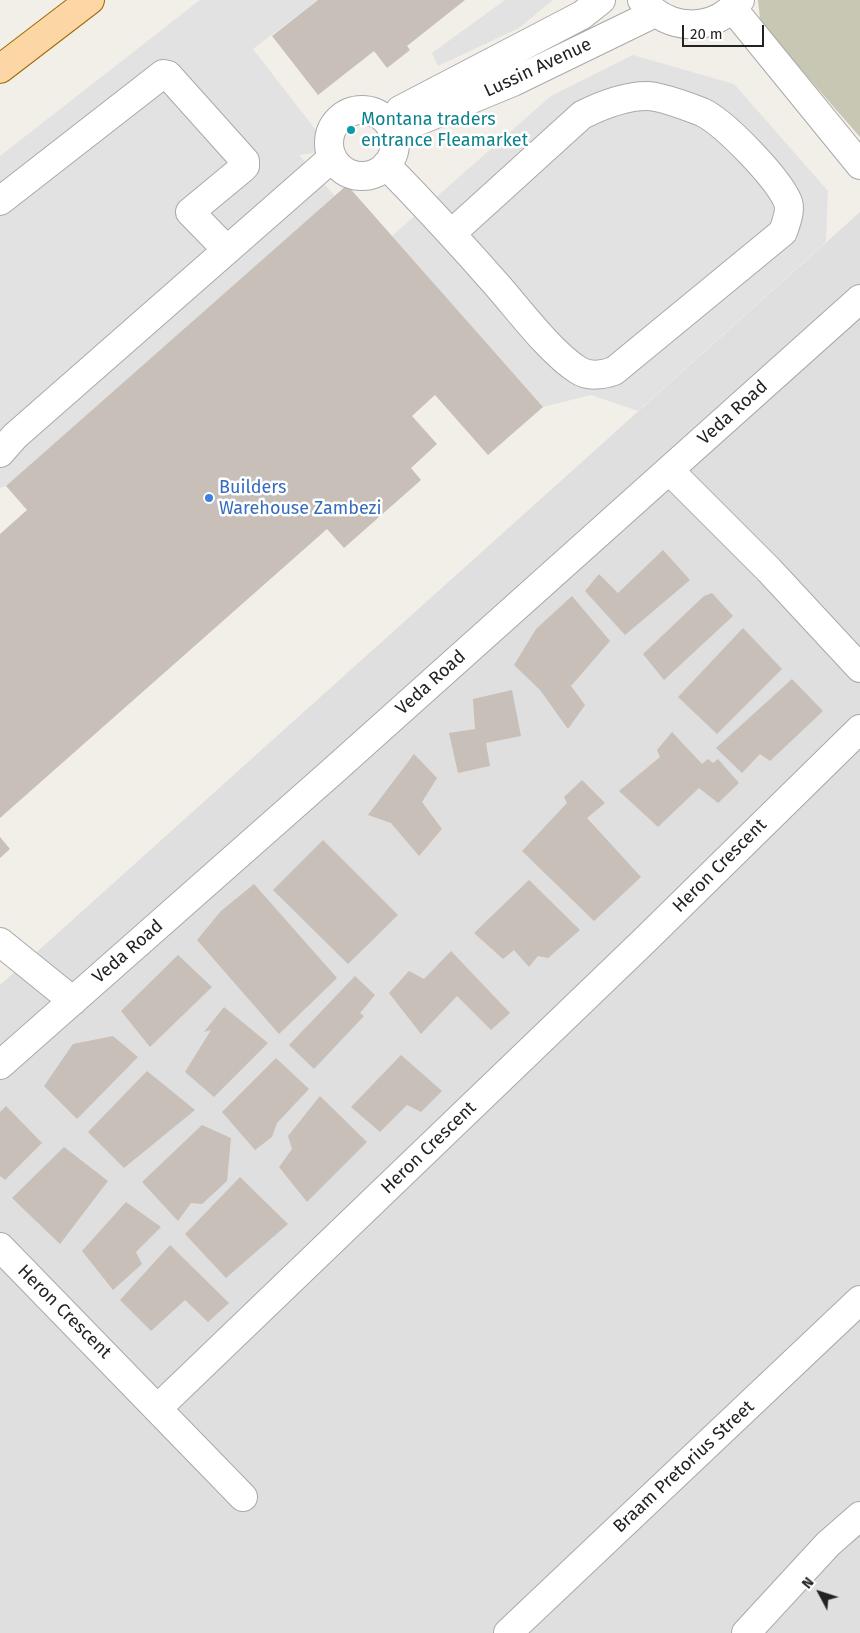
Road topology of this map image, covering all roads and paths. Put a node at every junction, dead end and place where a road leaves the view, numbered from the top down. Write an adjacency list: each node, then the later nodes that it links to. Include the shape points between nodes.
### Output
1 (90, 0): 5 (main road)
2 (601, 0): 6 (street, Lussin Avenue, via 582,16)
3 (736, 4): 4 (street, Lussin Avenue, via 715,20 694,25 673,22); 9 (street)
4 (648, 6): 6 (street, Lussin Avenue, via 513,82)
5 (0, 69)
6 (388, 125): 7 (street, via 374,112 363,110 341,117 329,136); 8 (street, via 394,147)
7 (332, 158): 8 (street, via 340,168 364,176); 12 (street)
8 (386, 164): 11 (street)
9 (860, 165)
10 (0, 201): 12 (street, via 163,74 168,75 245,161 242,169 190,212)
11 (452, 233): 11 (street, via 544,339 578,371 590,375 605,374 614,371 783,232 788,204 752,155 714,121 702,112 648,96 603,104 582,115)
12 (227, 250): 14 (street, via 102,358)
13 (860, 299): 15 (street, Veda Road)
14 (0, 453)
15 (669, 470): 16 (street, via 769,570); 19 (street, Veda Road)
16 (860, 668)
17 (860, 728): 23 (street, Heron Crescent, via 643,942)
18 (0, 942): 19 (street)
19 (73, 1001): 20 (street, Veda Road)
20 (0, 1065)
21 (0, 1247): 23 (street, Heron Crescent)
22 (860, 1300): 26 (street, Braam Pretorius Street)
23 (158, 1408): 24 (street)
24 (242, 1496)
25 (860, 1516): 27 (street, via 828,1544)
26 (508, 1633)
27 (746, 1633)

